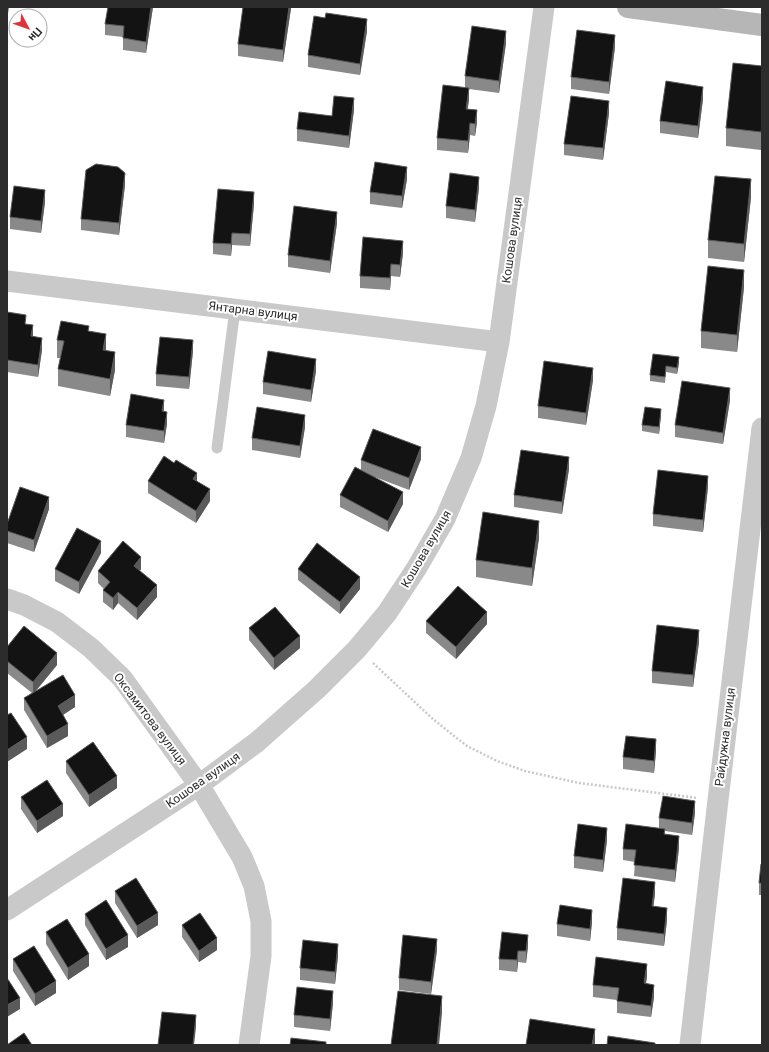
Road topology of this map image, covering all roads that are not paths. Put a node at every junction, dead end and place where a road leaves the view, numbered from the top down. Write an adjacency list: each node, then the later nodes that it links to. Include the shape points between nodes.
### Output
1 (544, 7): 6 (street, Кошова вулиця)
2 (628, 7): 3 (main road)
3 (762, 25)
4 (7, 281): 5 (street, Янтарна вулиця)
5 (235, 309): 6 (street, Янтарна вулиця); 8 (lane)
6 (498, 342): 10 (street, Кошова вулиця, via 486,406 471,458 445,519 387,613 317,689 257,742)
7 (762, 428): 13 (street, Райдужна вулиця)
8 (217, 448)
9 (7, 599): 10 (street, Оксамитова вулиця, via 57,622 91,648 122,678)
10 (200, 785): 11 (street, Кошова вулиця); 12 (street, Оксамитова вулиця, via 242,857 254,886 261,921 261,956)
11 (7, 910)
12 (249, 1045)
13 (690, 1045)

